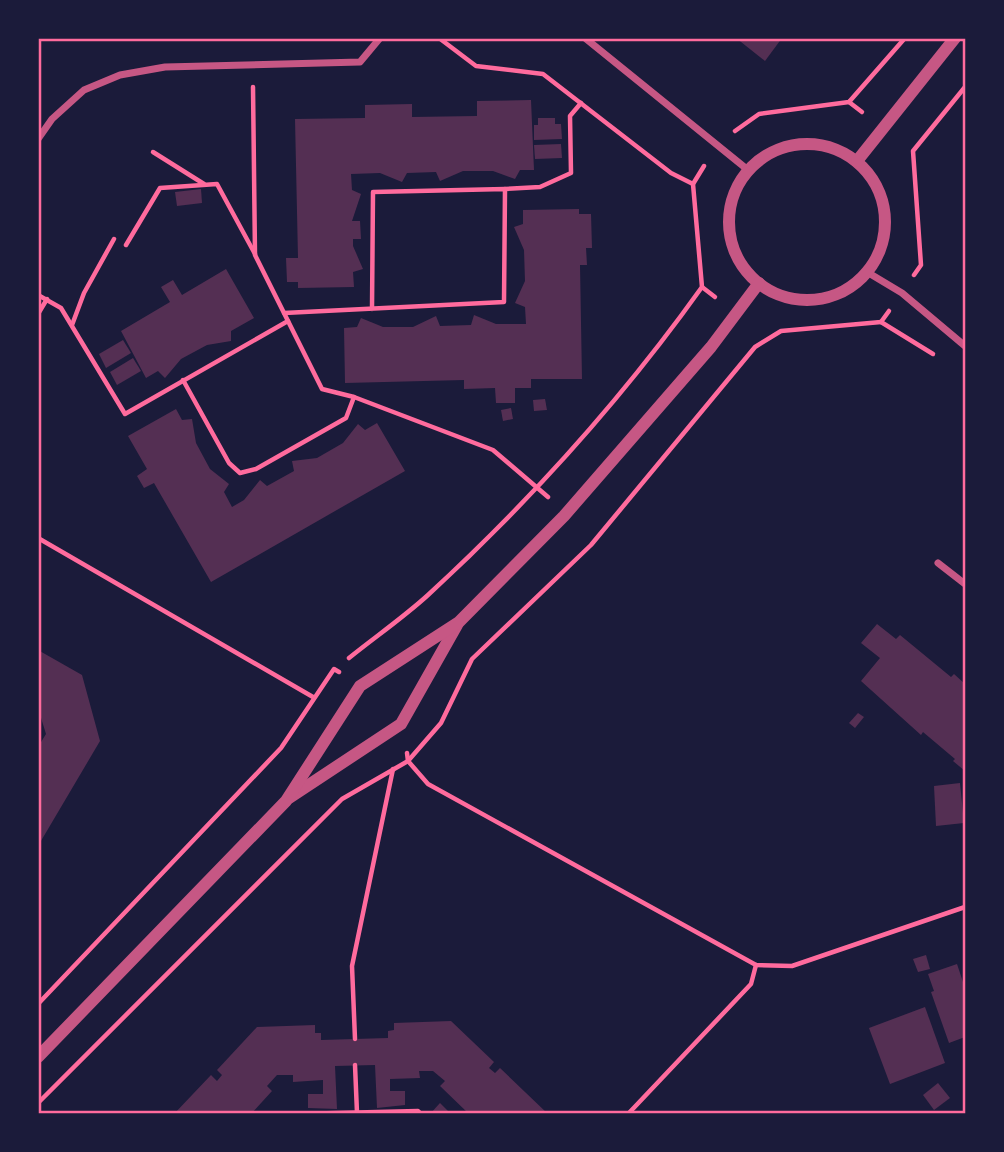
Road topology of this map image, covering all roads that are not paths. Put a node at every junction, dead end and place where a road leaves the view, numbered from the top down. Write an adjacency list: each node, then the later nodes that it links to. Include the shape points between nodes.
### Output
1 (380, 38): 4 (street, via 360,62 165,67 120,75 84,90 52,118)
2 (585, 38): 6 (street)
3 (955, 38): 5 (street)
4 (38, 139)
5 (857, 161): 6 (street, via 836,149 789,145); 7 (street, via 873,179 883,202 885,227 880,251)
6 (748, 170): 8 (street, via 735,192 729,216 732,241 742,264)
7 (867, 272): 8 (street, via 849,288 815,299 780,295); 9 (street, via 902,293)
8 (759, 283): 12 (street, via 711,347 564,516)
9 (965, 346)
10 (938, 562): 11 (street)
11 (965, 584)
12 (459, 622): 13 (street, via 360,686); 13 (street, via 401,724)
13 (286, 801): 14 (street)
14 (38, 1057)

